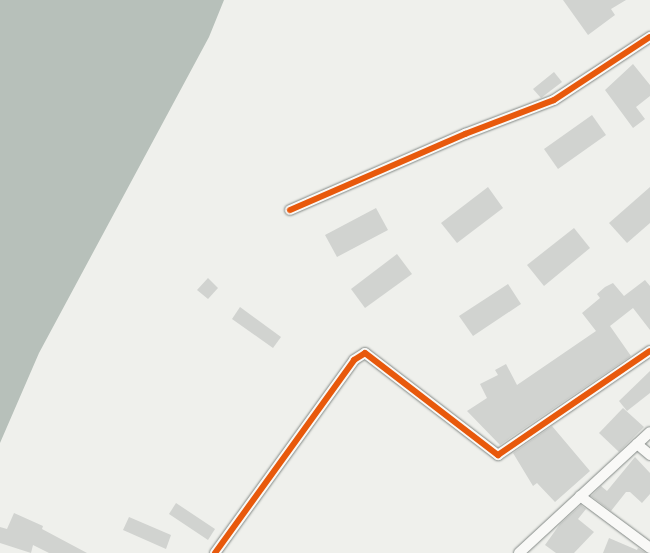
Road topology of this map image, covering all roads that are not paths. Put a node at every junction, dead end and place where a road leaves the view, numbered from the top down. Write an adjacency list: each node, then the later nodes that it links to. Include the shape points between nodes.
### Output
1 (650, 37): 2 (street, via 554,100 465,134)
2 (290, 210)
3 (650, 351): 9 (street, via 498,455 365,353 354,360)
4 (650, 432): 5 (street)
5 (637, 444): 6 (street); 7 (street)
6 (650, 455)
7 (580, 496): 8 (street); 10 (street)
8 (650, 548)
9 (215, 553)
10 (519, 553)

